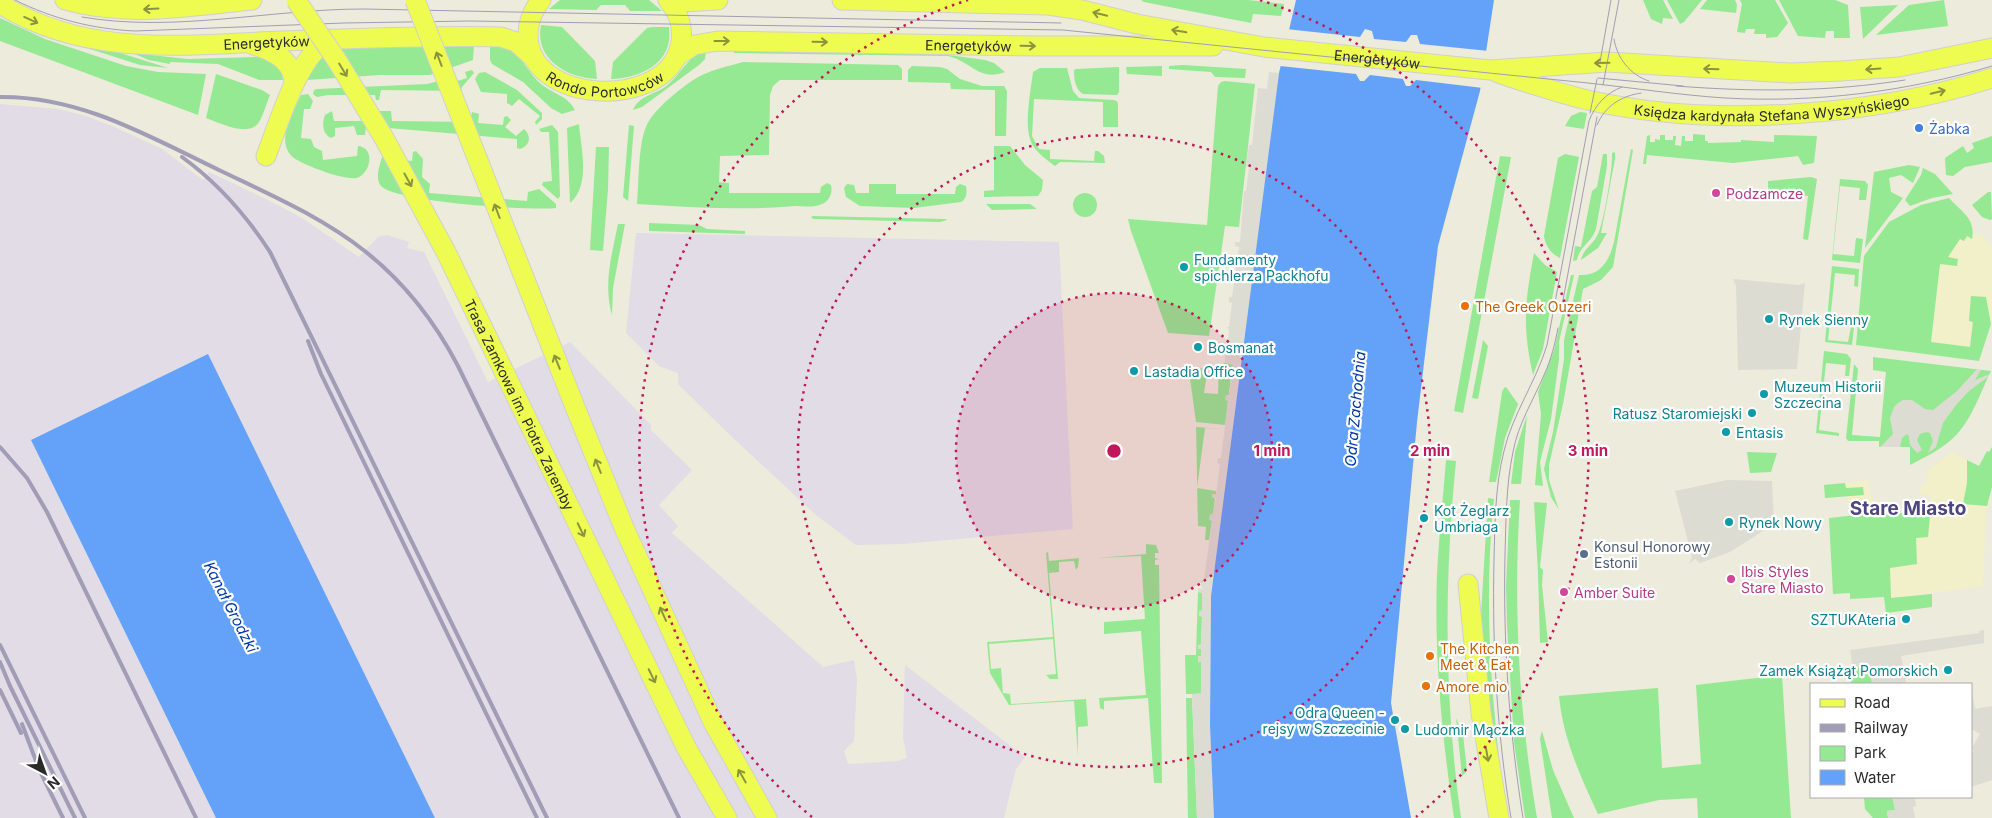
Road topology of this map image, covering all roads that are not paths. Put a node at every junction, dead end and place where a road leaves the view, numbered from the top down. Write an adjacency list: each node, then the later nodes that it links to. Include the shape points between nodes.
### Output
1 (65, 0): 2 (main road, one-way to 1, via 135,10 102,8)
2 (252, 0)
3 (296, 0): 23 (main road, Trasa Zamkowa im. Piotra Zaremby, one-way to 23, bridge, via 353,86 431,222 686,747)
4 (415, 0): 24 (main road, one-way to 4, bridge, via 713,722 625,530)
5 (541, 0): 15 (main road, Rondo Portowców, via 532,13 529,26 529,47)
6 (670, 0): 7 (main road); 14 (main road, Rondo Portowców, via 681,30)
7 (718, 0)
8 (842, 0): 12 (main road, Energetyków, one-way to 8, via 1048,5)
9 (0, 4): 11 (main road, Energetyków, one-way to 11, via 47,27 100,41 148,45)
10 (331, 40): 11 (main road, Energetyków); 15 (main road, Energetyków, via 500,37 516,42); 19 (main road, via 322,43 311,54)
11 (232, 43): 19 (main road, via 253,45 275,53 290,67)
12 (1273, 48): 14 (main road, Energetyków, one-way to 12, via 694,45 716,41); 17 (main road, Energetyków)
13 (1992, 48): 16 (main road, Księdza kardynała Stefana Wyszyńskiego, one-way to 16, via 1899,67 1841,71 1699,69 1624,62)
14 (677, 56): 15 (main road, Rondo Portowców, via 655,80 609,91 561,82 546,73)
15 (534, 58)
16 (1555, 66): 17 (main road, Energetyków)
17 (1518, 74): 20 (main road, Energetyków)
18 (1992, 78): 20 (main road, Księdza kardynała Stefana Wyszyńskiego, one-way to 18, via 1592,101 1653,110 1699,114 1783,114 1906,100)
19 (294, 82): 21 (main road)
20 (1550, 89)
21 (266, 156)
22 (1468, 584): 25 (main road, one-way to 25, via 1480,703)
23 (727, 818)
24 (767, 818)
25 (1499, 818)

